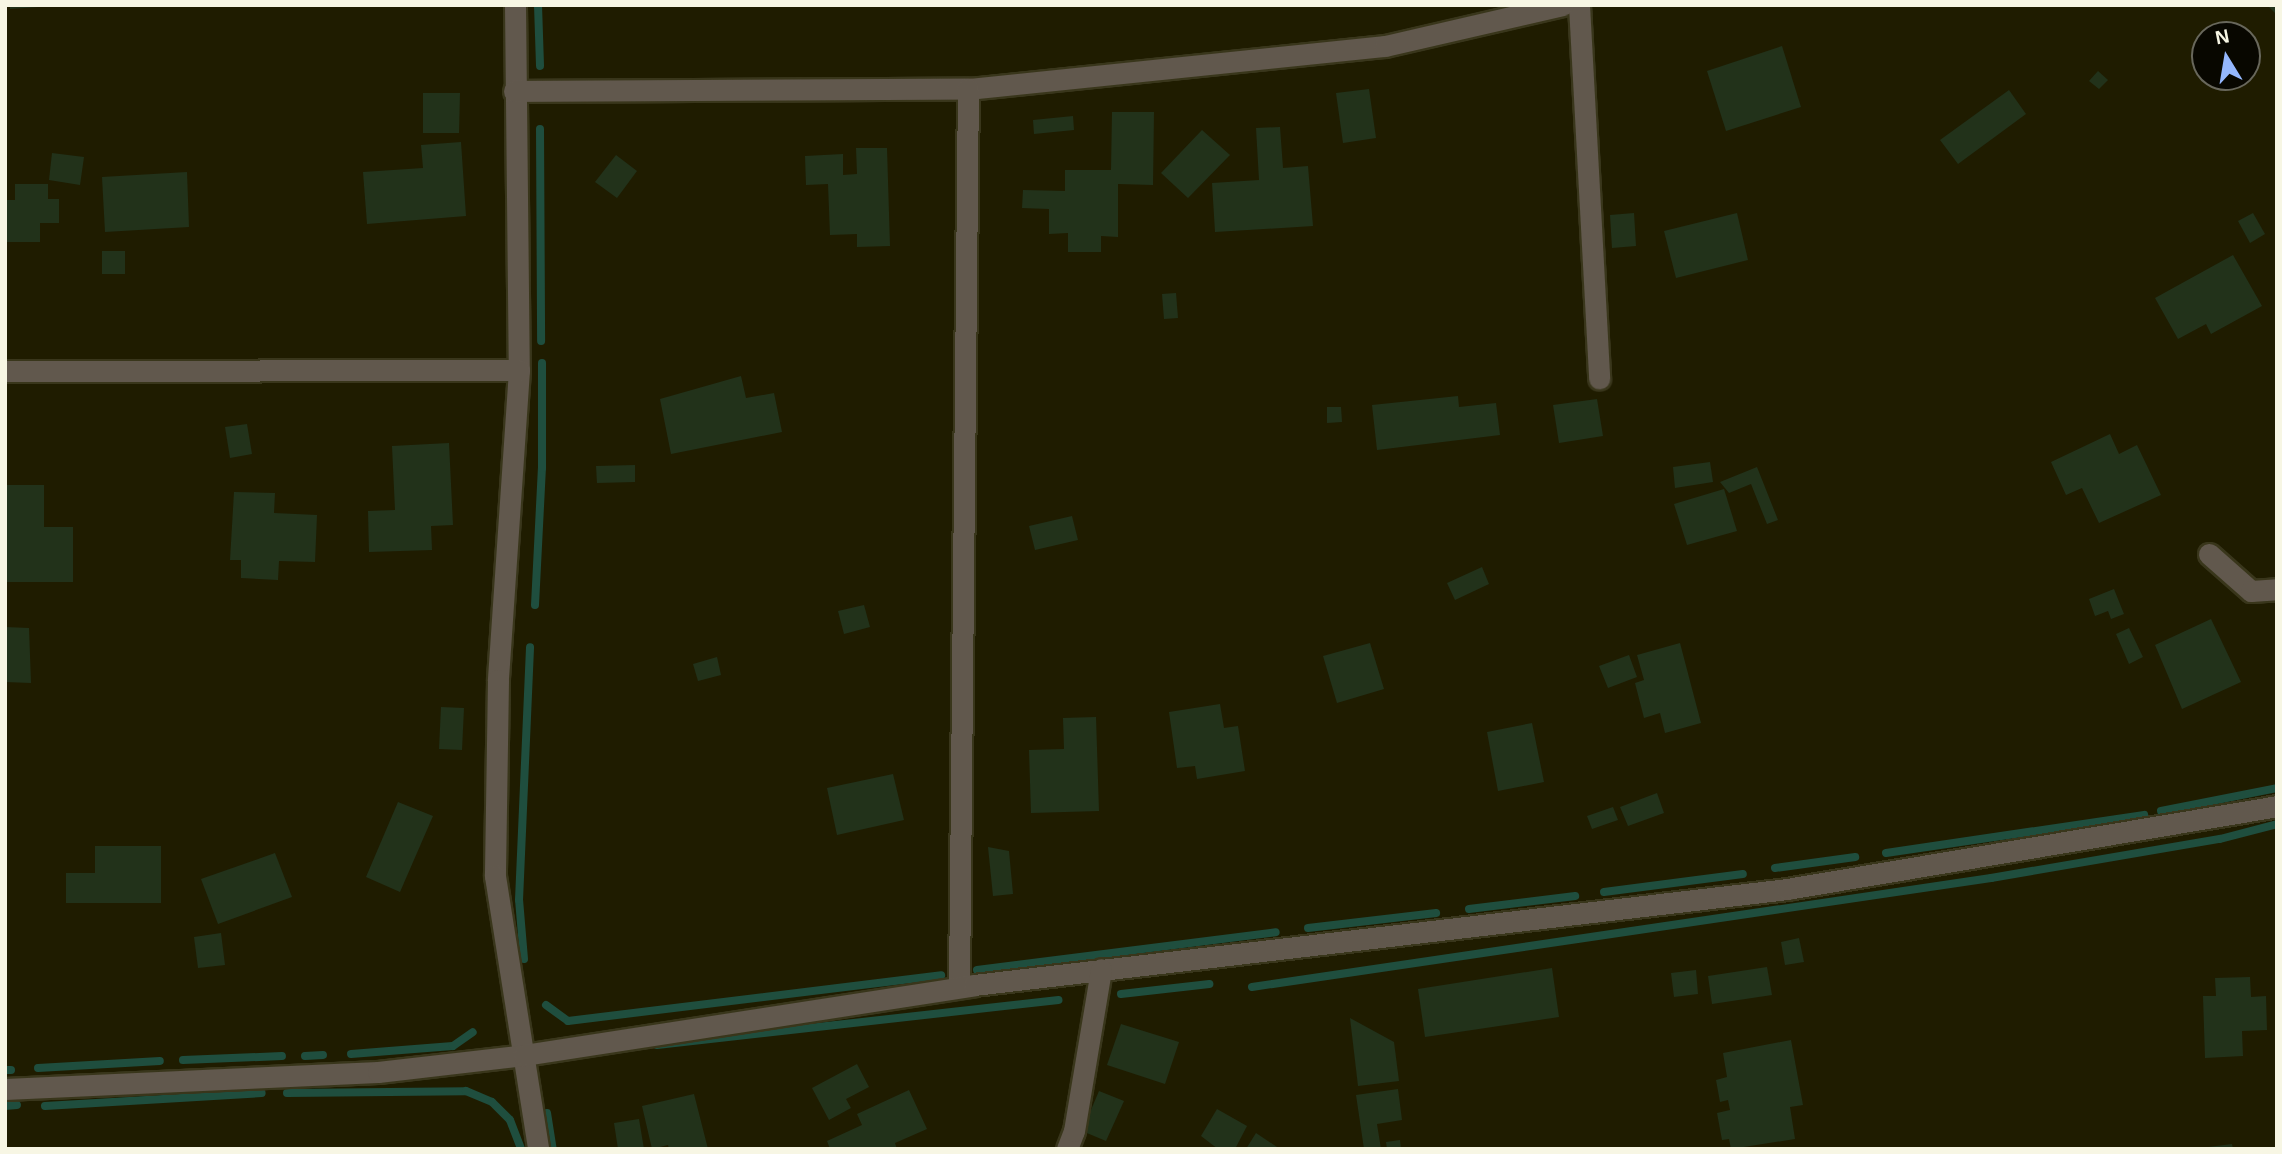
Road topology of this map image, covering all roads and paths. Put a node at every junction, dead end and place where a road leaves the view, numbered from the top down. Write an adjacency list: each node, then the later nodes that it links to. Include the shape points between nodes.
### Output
1 (515, 5): 5 (street)
2 (1562, 5): 4 (street, via 1385,46)
3 (1579, 5): 8 (street)
4 (968, 89): 5 (street); 13 (street)
5 (514, 91): 6 (street)
6 (519, 370): 7 (street); 14 (street, via 498,680 495,876)
7 (5, 371)
8 (1599, 378)
9 (2209, 554): 10 (street, via 2251,591)
10 (2277, 589)
11 (2277, 806): 12 (street, via 1787,889)
12 (1101, 969): 13 (street); 17 (street, via 1074,1131)
13 (959, 988): 14 (street)
14 (524, 1055): 15 (street, via 378,1072); 16 (street)
15 (5, 1089)
16 (538, 1149)
17 (1067, 1149)

